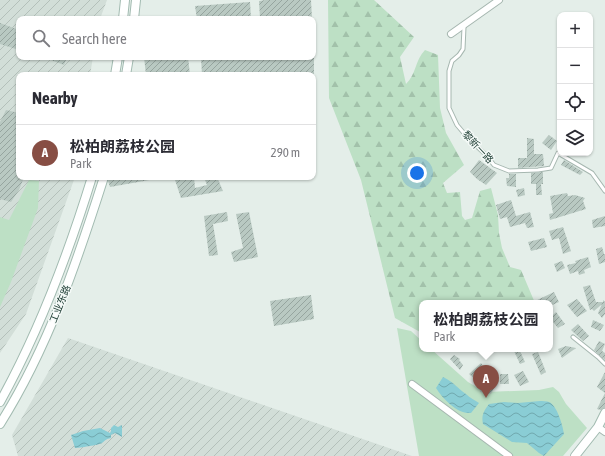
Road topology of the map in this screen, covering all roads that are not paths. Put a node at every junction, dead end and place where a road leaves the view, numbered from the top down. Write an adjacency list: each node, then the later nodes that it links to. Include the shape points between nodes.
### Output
1 (125, 0): 4 (main road)
2 (136, 0): 5 (main road)
3 (499, 0): 6 (street)
4 (123, 16)
5 (134, 16)
6 (464, 26): 7 (street); 14 (lane, 黎新一路, via 463,49 452,61 448,71 448,90 449,108 457,125 468,138 494,165 509,171 551,168 558,153 592,173)
7 (451, 34)
8 (118, 60): 10 (main road)
9 (128, 60): 11 (main road)
10 (116, 72)
11 (126, 72)
12 (91, 180): 18 (main road, 工业东路, via 51,297)
13 (103, 180): 20 (main road, 工业东路, via 84,241 61,301 35,359)
14 (605, 191)
15 (572, 337): 16 (lane)
16 (605, 364)
17 (412, 384): 22 (street)
18 (0, 402)
19 (605, 413): 21 (main road)
20 (0, 424)
21 (602, 429): 23 (main road)
22 (509, 456)
23 (575, 456)

